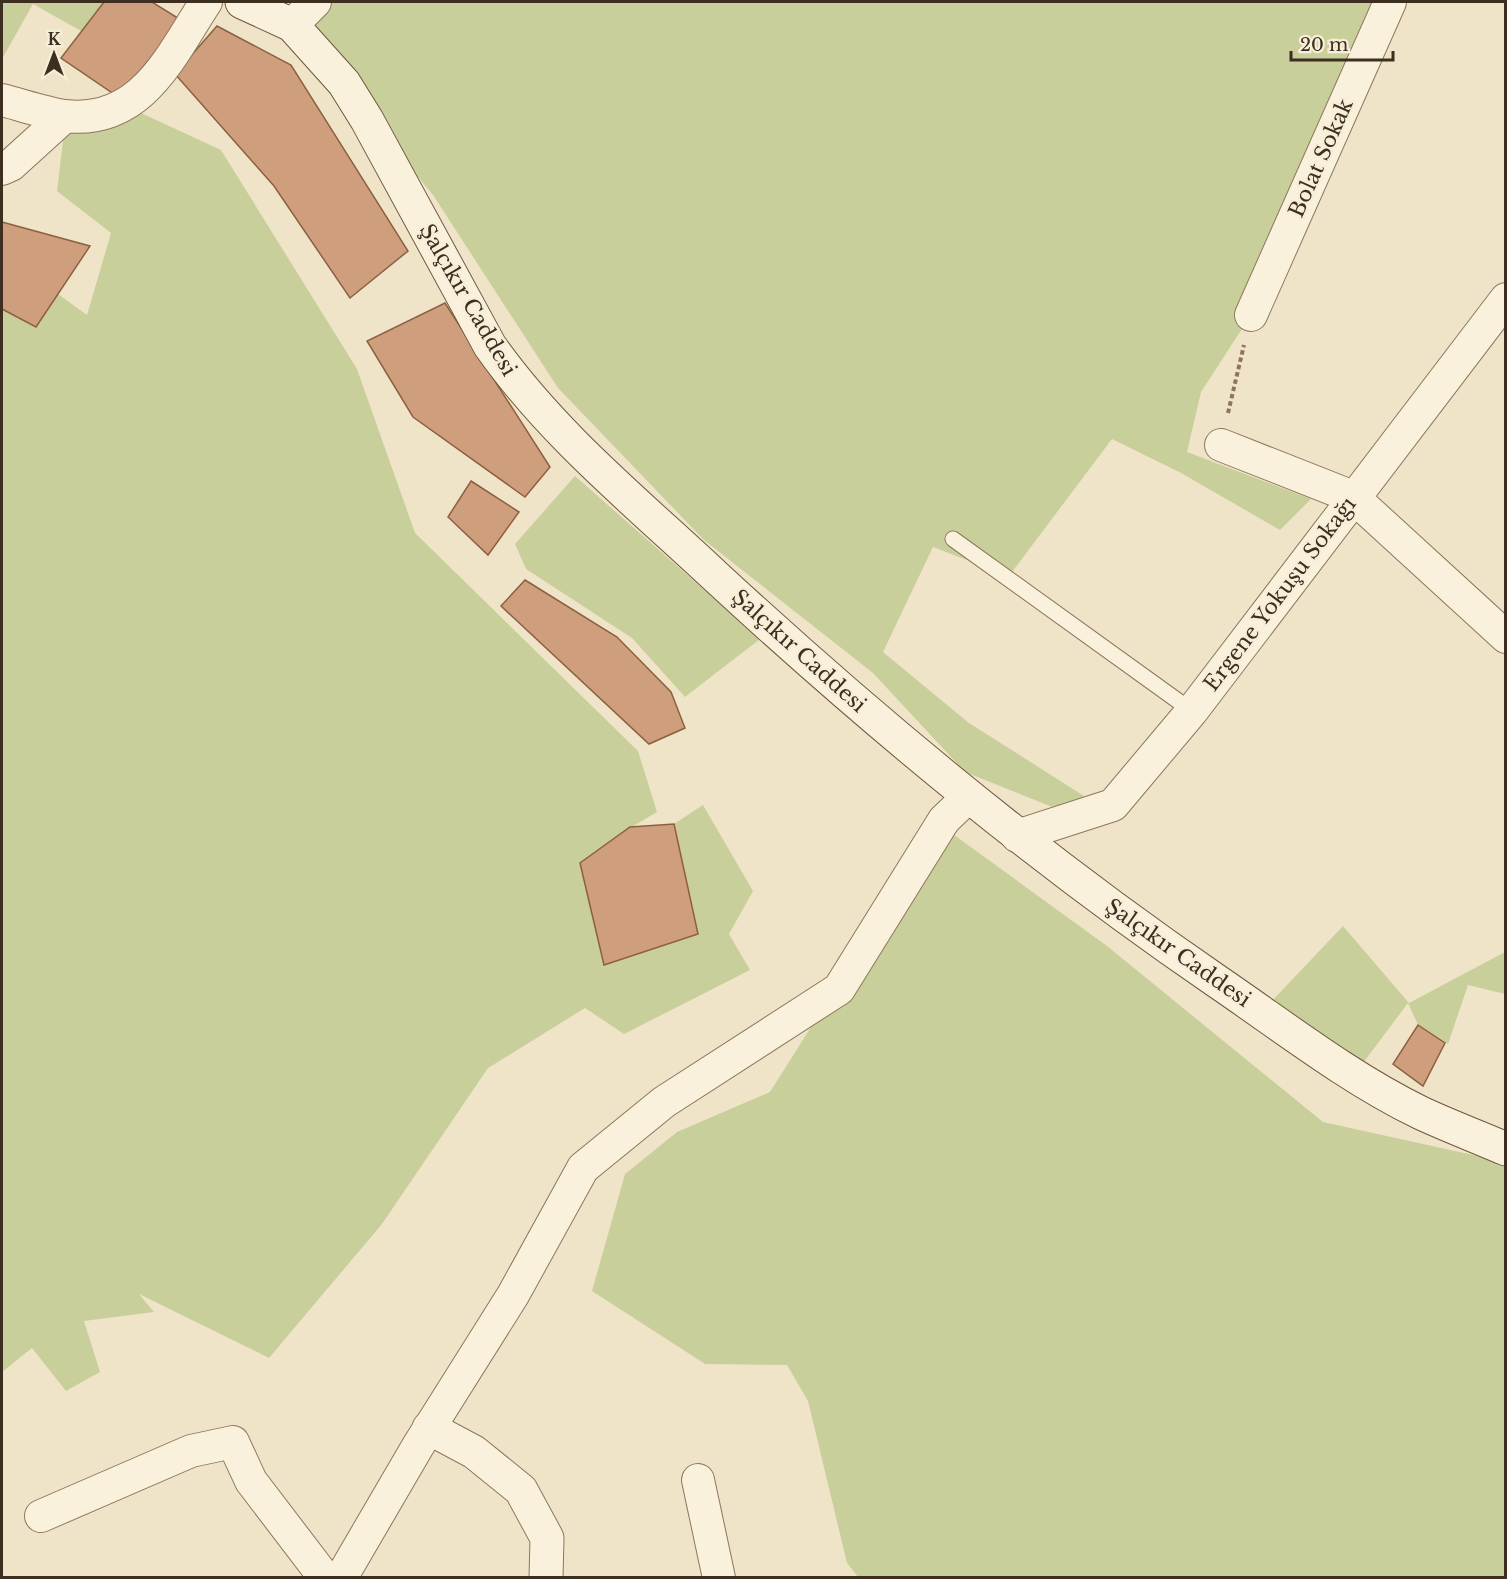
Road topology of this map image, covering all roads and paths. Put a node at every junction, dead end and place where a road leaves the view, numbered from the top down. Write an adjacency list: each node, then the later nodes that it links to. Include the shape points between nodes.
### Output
1 (206, 2): 7 (street, via 143,93 117,109)
2 (242, 2): 5 (main road, Şalçıkır Caddesi)
3 (315, 2): 5 (street)
4 (1390, 2): 10 (street, Bolat Sokak)
5 (292, 25): 16 (main road, Şalçıkır Caddesi, via 344,83 368,120 490,346 553,426 773,629)
6 (2, 100): 7 (street)
7 (66, 116): 8 (street)
8 (2, 169)
9 (1506, 299): 12 (street, Ergene Yokuşu Sokağı)
10 (1251, 315): 11 (path)
11 (1221, 445): 12 (street)
12 (1353, 497): 14 (street); 15 (street, Ergene Yokuşu Sokağı)
13 (953, 539): 15 (lane)
14 (1506, 638)
15 (1192, 711): 17 (street, Ergene Yokuşu Sokağı, via 1113,806)
16 (967, 798): 17 (main road, Şalçıkır Caddesi); 19 (street, via 944,820 839,989 664,1102 583,1168 513,1295)
17 (1017, 836): 18 (main road, Şalçıkır Caddesi, via 1149,934 1352,1073 1420,1113)
18 (1506, 1149)
19 (429, 1428): 23 (street); 24 (main road, via 474,1452 520,1490 547,1538)
20 (698, 1480): 25 (street)
21 (41, 1516): 22 (street, via 191,1451 233,1442 251,1480)
22 (325, 1578)
23 (341, 1578)
24 (546, 1578)
25 (719, 1578)

